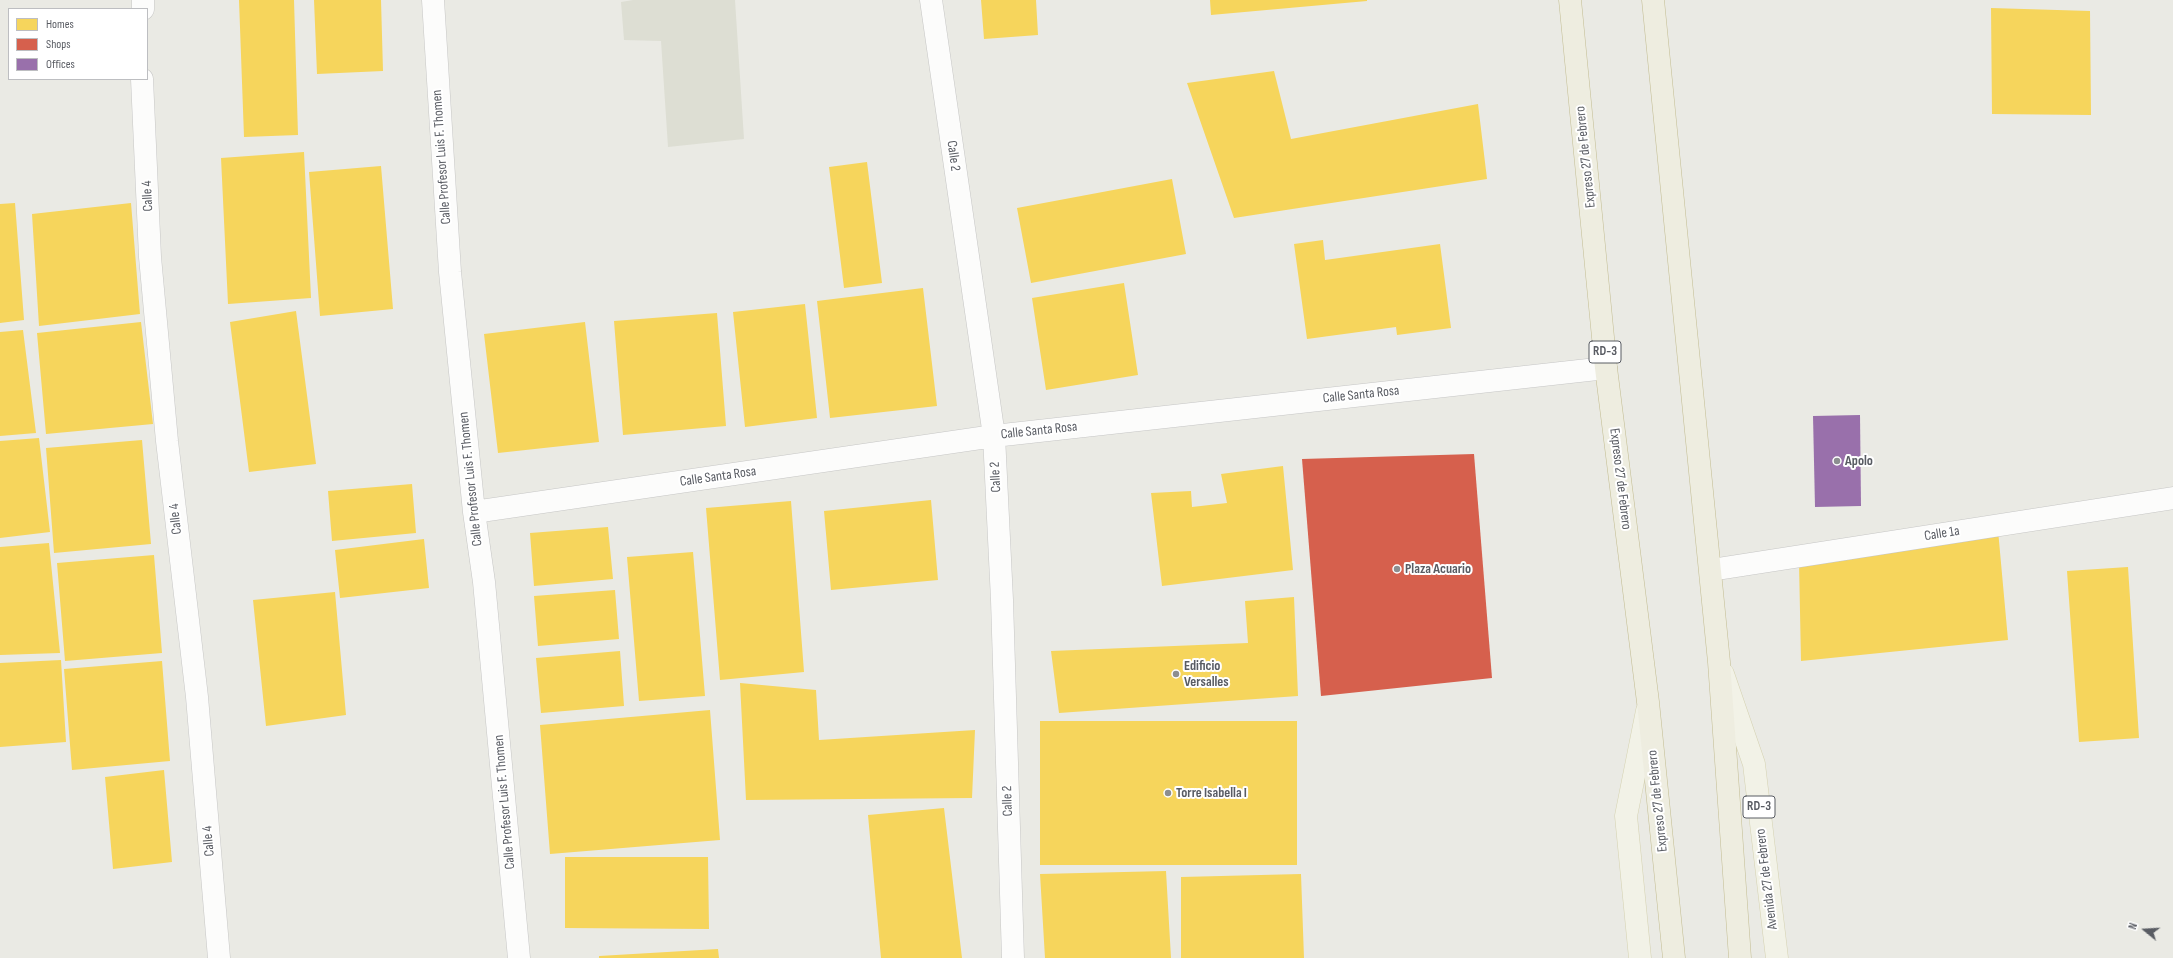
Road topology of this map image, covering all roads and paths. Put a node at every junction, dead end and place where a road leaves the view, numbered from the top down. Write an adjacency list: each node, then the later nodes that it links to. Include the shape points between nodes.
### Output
1 (433, 0): 9 (street, Calle Profesor Luis F. Thomen, via 450,272)
2 (931, 0): 7 (street, Calle 2)
3 (1570, 0): 6 (highway, Expreso 27 de Febrero / RD-3)
4 (1653, 0): 10 (highway, RD-3)
5 (142, 80): 13 (street, Calle 4, via 150,257 197,697)
6 (1606, 368): 7 (street, Calle Santa Rosa); 12 (highway, Expreso 27 de Febrero / RD-3)
7 (994, 436): 9 (street, Calle Santa Rosa); 15 (street, Calle 2, via 1003,608)
8 (2173, 498): 10 (street, Calle 1a)
9 (474, 512): 14 (street, Calle Profesor Luis F. Thomen, via 484,582)
10 (1711, 570): 11 (highway, RD-3)
11 (1719, 662): 18 (highway, RD-3); 19 (main road, Avenida 27 de Febrero / RD-3, via 1754,764)
12 (1648, 702): 16 (main road, RD-3, via 1626,816); 17 (highway, Expreso 27 de Febrero / RD-3)
13 (219, 958)
14 (519, 958)
15 (1013, 958)
16 (1640, 958)
17 (1674, 958)
18 (1740, 958)
19 (1777, 958)

